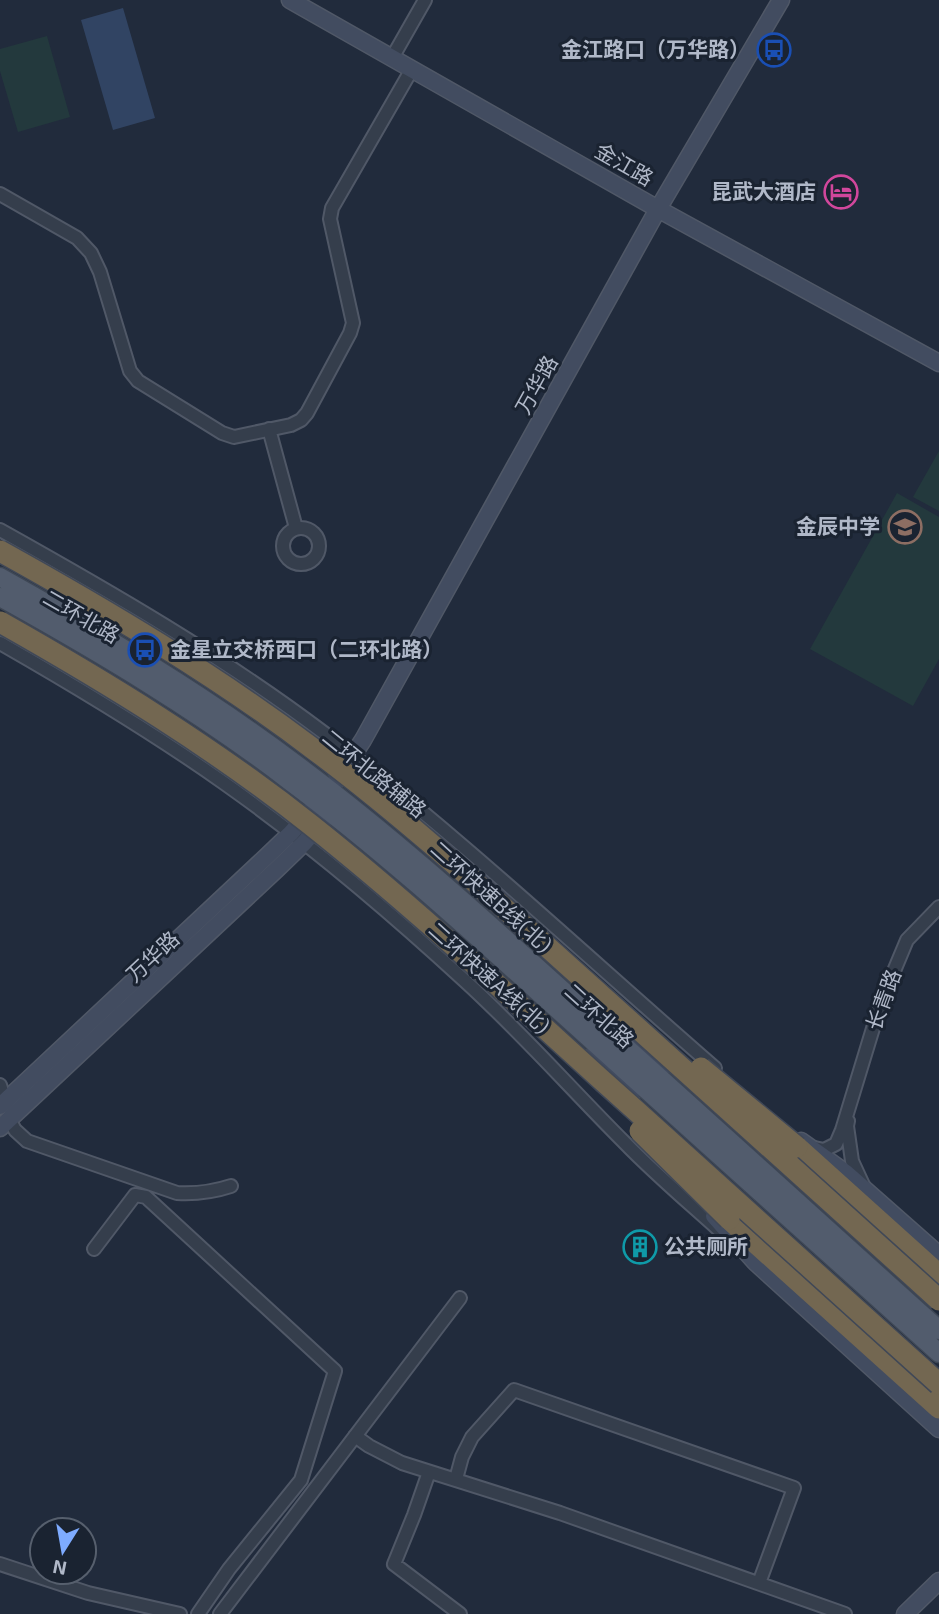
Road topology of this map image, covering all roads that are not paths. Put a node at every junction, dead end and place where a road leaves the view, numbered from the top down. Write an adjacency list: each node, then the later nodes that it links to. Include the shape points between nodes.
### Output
1 (290, 0): 4 (street, 金江路)
2 (425, 0): 4 (street)
3 (781, 0): 7 (street, 万华路)
4 (392, 58): 5 (street, 金江路)
5 (412, 69): 7 (street, 金江路); 9 (street, via 332,208 330,219 353,323 350,333 301,421)
6 (0, 194): 9 (street, via 77,238 91,253 130,371 138,381 222,433 234,436)
7 (658, 209): 8 (street, 金江路); 17 (street, 万华路)
8 (939, 363)
9 (269, 429): 10 (street)
10 (296, 528)
11 (0, 530): 17 (street, 二环北路辅路, via 210,654)
12 (0, 551): 21 (highway, 二环快速B线(北), bridge, via 133,627 283,726 418,833)
13 (0, 577): 18 (main road, 二环北路, via 188,688 261,738)
14 (0, 597): 18 (main road, 二环北路, via 102,655)
15 (0, 622): 23 (highway, 二环快速A线(北), bridge, via 129,698 274,796 388,888)
16 (0, 643): 19 (street, via 165,743)
17 (354, 757): 18 (street, 万华路); 28 (street, 二环北路辅路)
18 (326, 802): 19 (street, 万华路); 22 (main road, 二环北路, via 414,858)
19 (297, 838): 27 (street, 万华路); 34 (street, via 471,986 647,1165)
20 (939, 907): 26 (street, 长青路, via 907,940 881,1002)
21 (567, 964): 33 (highway, bridge, via 764,1118); 36 (highway, 二环快速B线(北), bridge)
22 (546, 987): 25 (main road, 二环北路); 28 (street); 34 (street, via 723,1226)
23 (525, 1010): 39 (highway, 二环快速A线(北), bridge); 40 (highway, bridge, via 707,1199)
24 (0, 1085): 27 (street)
25 (657, 1088): 37 (main road, 二环北路); 38 (main road, 二环北路)
26 (850, 1104): 28 (street, via 836,1144 824,1150); 30 (street, via 847,1126 852,1161)
27 (4, 1114): 29 (street, via 27,1141 177,1193)
28 (810, 1146): 30 (street)
29 (231, 1186)
30 (864, 1187): 32 (street)
31 (94, 1249): 49 (street, via 135,1195 146,1197 335,1371 301,1480)
32 (939, 1255)
33 (939, 1275)
34 (775, 1280): 41 (street)
35 (460, 1298): 42 (street)
36 (939, 1300)
37 (939, 1330)
38 (939, 1353)
39 (939, 1384)
40 (939, 1408)
41 (939, 1429)
42 (355, 1436): 43 (street, via 402,1463); 50 (street)
43 (429, 1472): 44 (street); 51 (street, via 394,1564)
44 (456, 1479): 47 (street); 47 (street, via 472,1437 514,1390 794,1488)
45 (0, 1564): 48 (street, via 88,1593)
46 (939, 1581): 53 (street)
47 (759, 1583): 52 (street)
48 (180, 1614)
49 (198, 1614)
50 (220, 1614)
51 (460, 1614)
52 (845, 1614)
53 (905, 1614)

